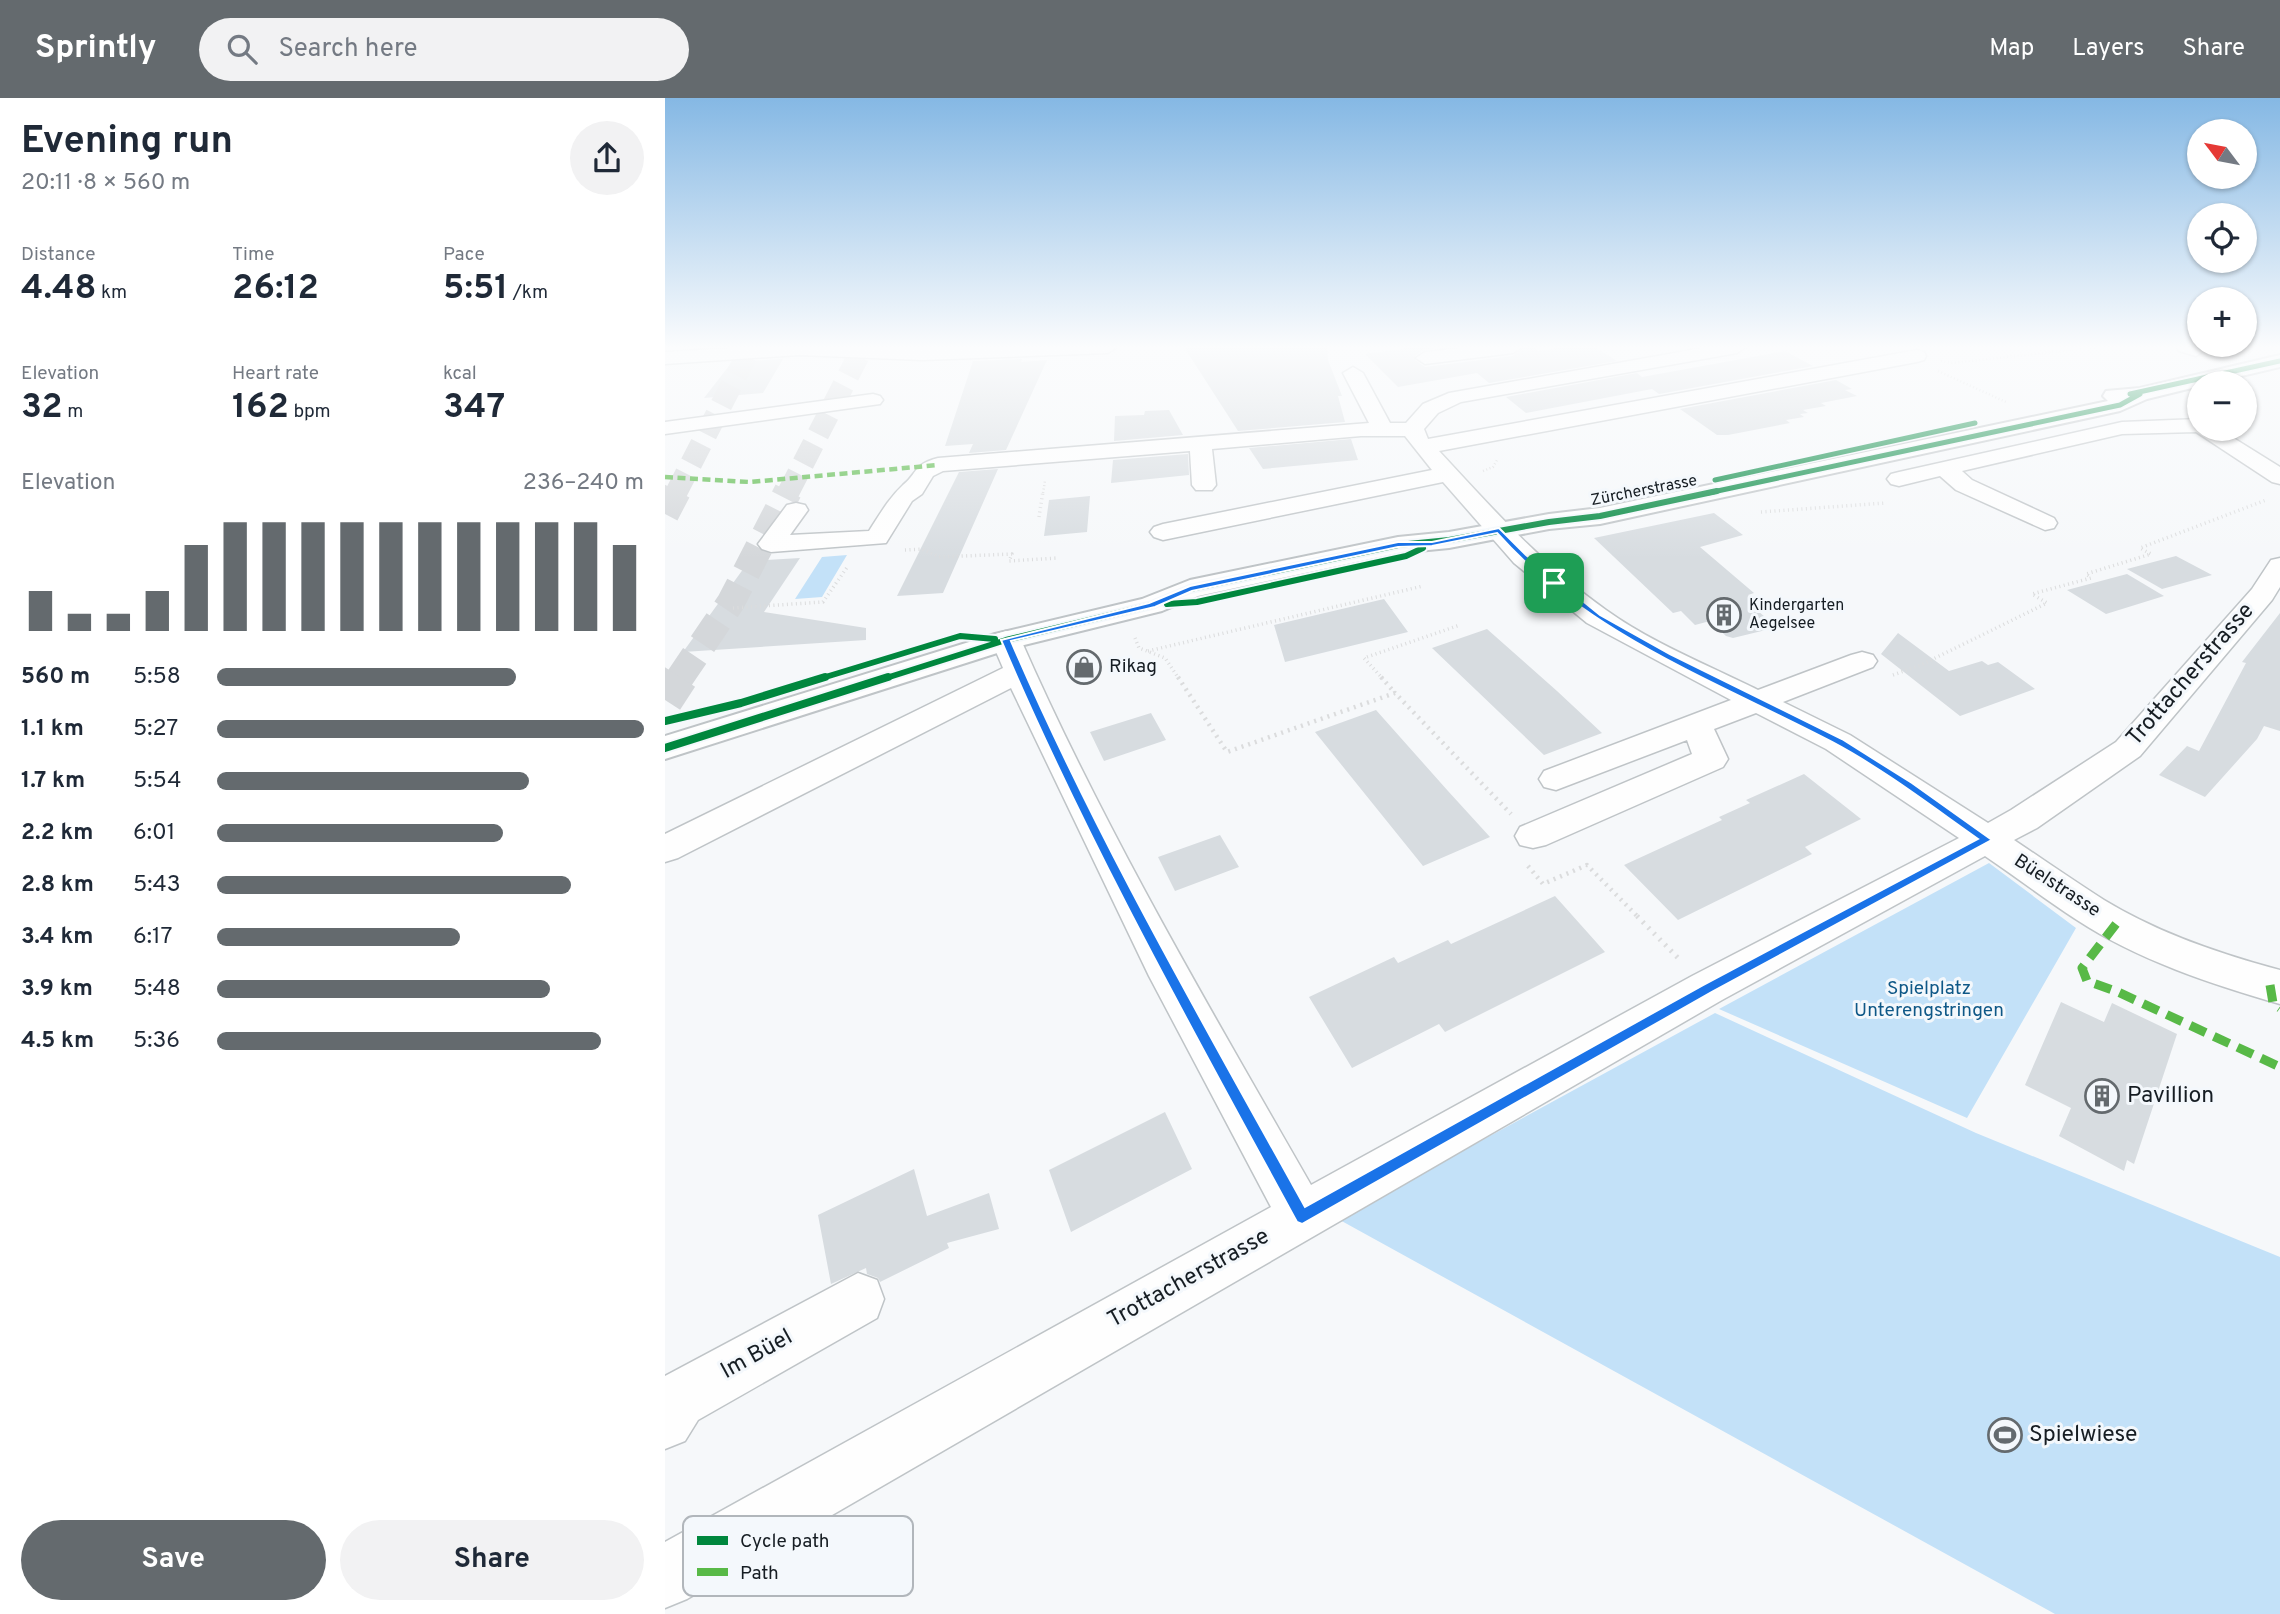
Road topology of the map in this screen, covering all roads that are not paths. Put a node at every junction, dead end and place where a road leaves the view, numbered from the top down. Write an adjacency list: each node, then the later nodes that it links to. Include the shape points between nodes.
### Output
1 (741, 418): 7 (street)
2 (1377, 418): 8 (street)
3 (1419, 418): 9 (street)
4 (1548, 418): 9 (street)
5 (2060, 418): 19 (main road, Zürcherstrasse, via 1600,516)
6 (2187, 425): 12 (street, via 2122,428)
7 (665, 428)
8 (1383, 430): 9 (street); 11 (street)
9 (1418, 438): 13 (street, Büelstrasse)
10 (2224, 441): 14 (street)
11 (1200, 443): 16 (street); 17 (street, via 938,464 924,472 866,544 771,544)
12 (1944, 468): 15 (street); 18 (street, via 1965,485)
13 (1449, 474): 19 (street, Büelstrasse); 20 (street)
14 (2280, 477)
15 (1899, 479)
16 (1204, 485)
17 (796, 510)
18 (2045, 523)
19 (1499, 530): 22 (main road, Zürcherstrasse, via 1432,544 1406,556 1197,602 1152,605); 24 (street, Büelstrasse, via 1523,557 1597,617)
20 (1163, 532)
21 (2280, 566): 29 (street, Trottacherstrasse, via 2262,594 2128,749)
22 (1013, 655): 26 (main road, Zürcherstrasse); 30 (street); 32 (street, via 1034,706 1170,976)
23 (1872, 670): 24 (street)
24 (1754, 701): 25 (street); 29 (street, Büelstrasse, via 1839,742)
25 (1696, 724): 27 (street); 28 (lane, via 1711,759)
26 (665, 748)
27 (1556, 779)
28 (1532, 836)
29 (1986, 840): 31 (street, Büelstrasse, via 2116,924 2212,966); 32 (street, Trottacherstrasse, via 1707,988)
30 (665, 849)
31 (2280, 987)
32 (1302, 1216): 35 (street, Trottacherstrasse)
33 (858, 1299): 34 (street, Im Büel, via 678,1400)
34 (665, 1420)
35 (772, 1516)
36 (683, 1567): 37 (street, Trottacherstrasse)
37 (665, 1577)

